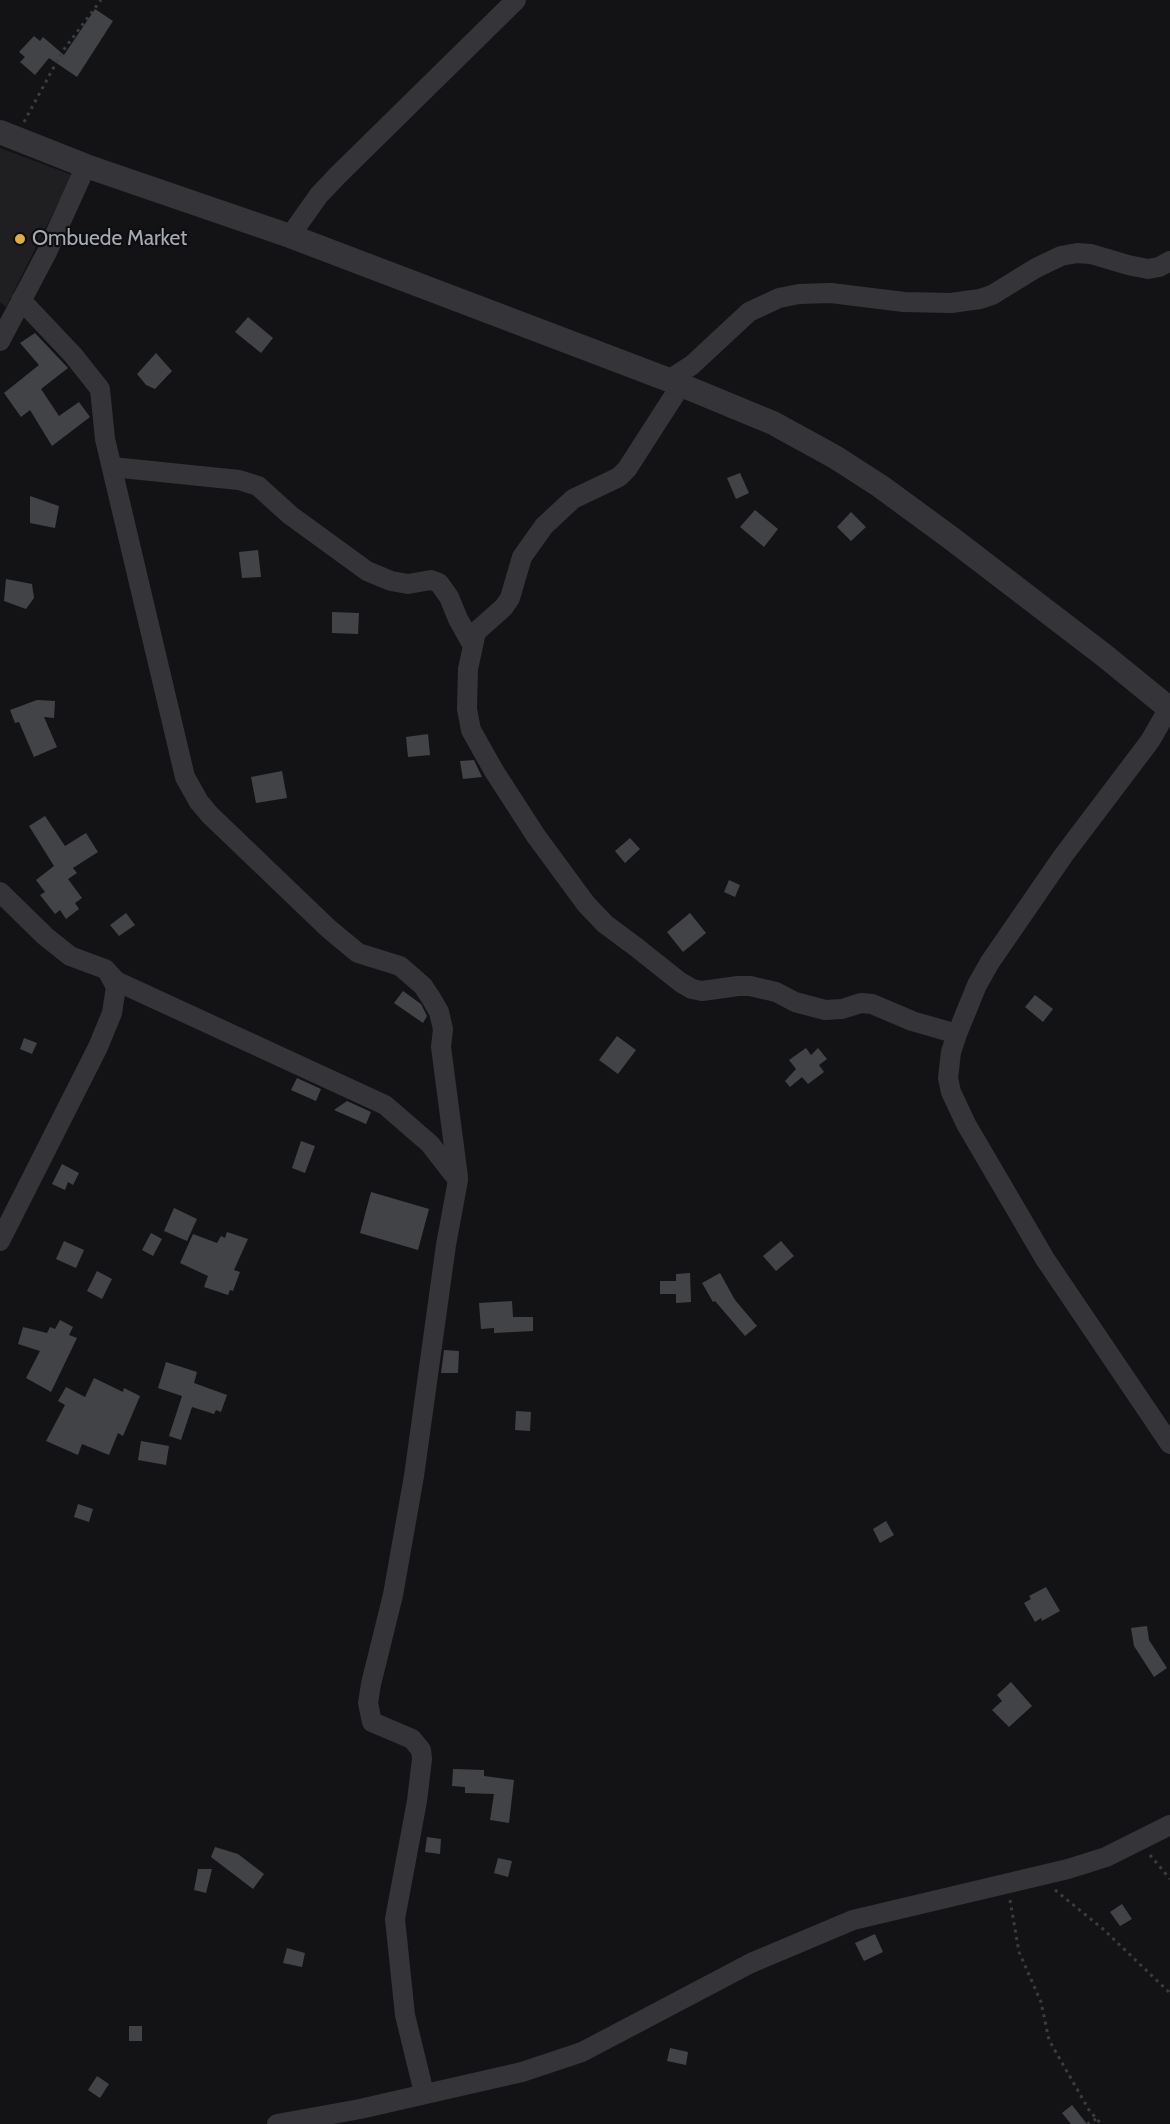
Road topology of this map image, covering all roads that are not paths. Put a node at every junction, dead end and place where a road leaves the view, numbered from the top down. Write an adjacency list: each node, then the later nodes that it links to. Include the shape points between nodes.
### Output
1 (516, 0): 4 (street, via 338,175)
2 (8, 134): 3 (street)
3 (86, 166): 4 (street); 6 (street)
4 (290, 236): 8 (street)
5 (1170, 261): 8 (street, via 1148,268 1091,254 1061,256 992,295 951,303 831,293 779,298 749,312)
6 (21, 300): 7 (street); 9 (street, via 100,389)
7 (0, 341)
8 (675, 383): 10 (street, via 627,469 619,477 573,499 544,526 522,556 510,598 476,632); 11 (street, via 773,423 880,486)
9 (112, 467): 10 (street, via 239,480 258,486 290,515 373,574 402,583 439,583); 15 (street, via 185,777 210,815 329,929 358,953 400,966 423,986 439,1012 443,1029 441,1047)
10 (472, 644): 14 (street, via 467,709 474,736 564,876 611,930 692,989 750,986 825,1010 872,1004)
11 (1169, 708): 14 (street, via 1150,741 1063,856 990,962)
12 (0, 892): 13 (street, via 70,956)
13 (105, 969): 15 (street, via 116,981 385,1105 430,1144); 16 (street, via 116,987 112,1013)
14 (957, 1034): 17 (street, via 948,1078 966,1124 1045,1259)
15 (458, 1180): 19 (street, via 414,1476 393,1595 368,1703 372,1722 412,1739 421,1750 417,1801 395,1919 405,2015)
16 (0, 1240)
17 (1170, 1444)
18 (1170, 1825): 19 (street, via 1106,1857 853,1920 751,1963 582,2052 522,2072)
19 (424, 2093): 20 (street)
20 (277, 2124)

